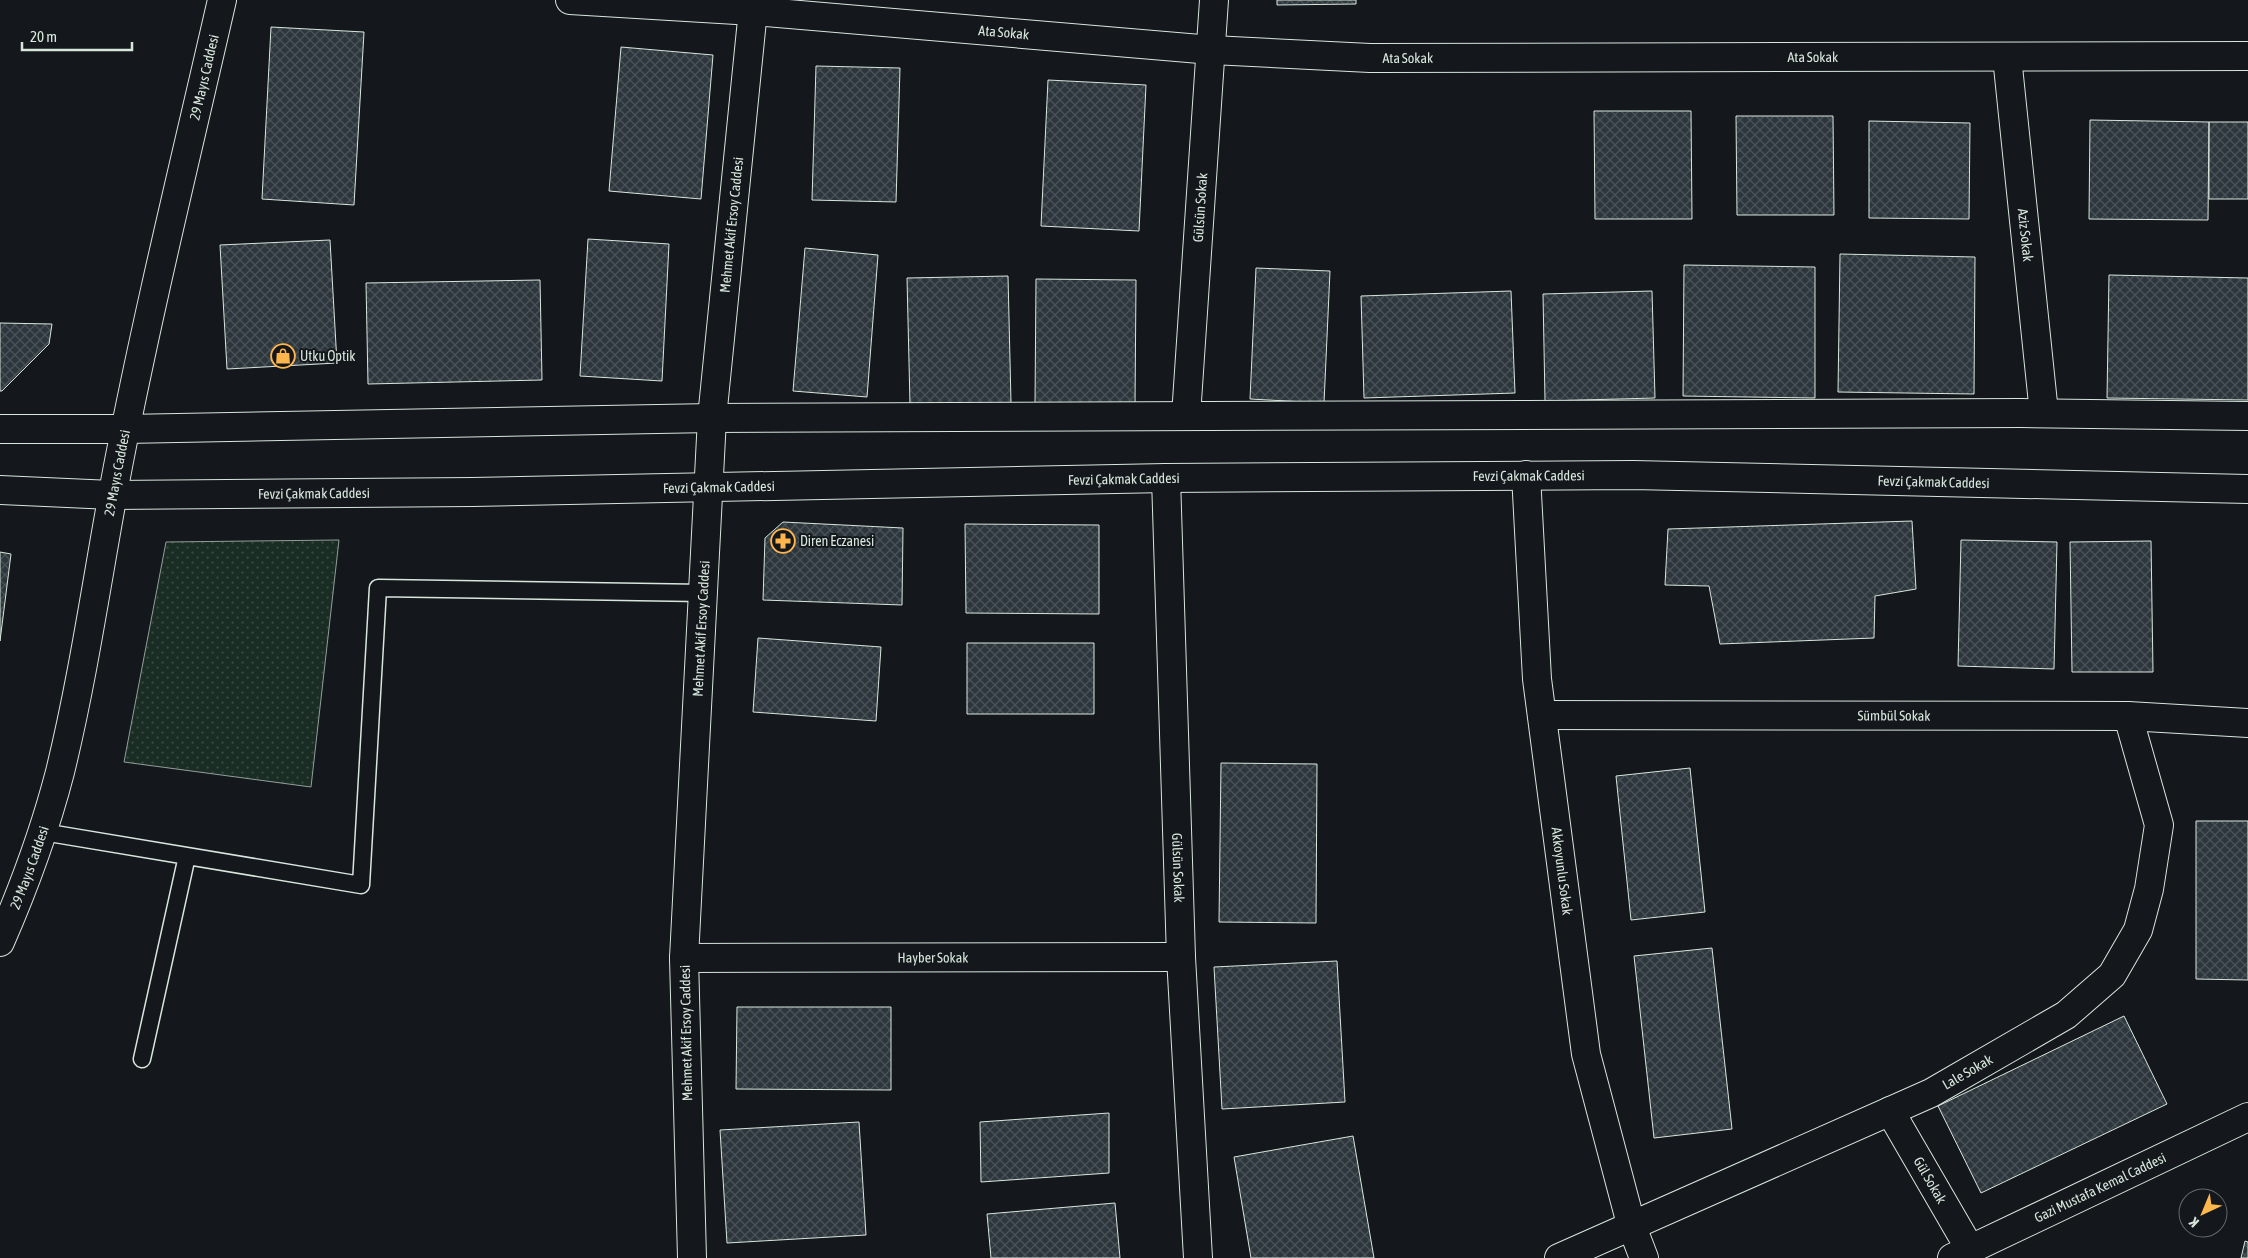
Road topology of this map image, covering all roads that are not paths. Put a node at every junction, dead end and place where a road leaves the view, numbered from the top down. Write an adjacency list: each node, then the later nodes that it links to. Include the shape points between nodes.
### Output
1 (222, 0): 13 (street, 29 Mayıs Caddesi)
2 (570, 0): 4 (street, Ata Sokak)
3 (1214, 0): 5 (street, Gülsün Sokak)
4 (754, 6): 5 (street, Ata Sokak); 11 (street, Mehmet Akif Ersoy Caddesi)
5 (1212, 50): 7 (street, Ata Sokak, via 1370,58); 9 (street, Gülsün Sokak)
6 (2248, 56): 7 (street, Ata Sokak)
7 (2007, 57): 8 (street, Aziz Sokak)
8 (2044, 413): 9 (street); 10 (street)
9 (1186, 416): 11 (street)
10 (2248, 416)
11 (712, 418): 13 (street); 16 (street, Mehmet Akif Ersoy Caddesi)
12 (0, 428): 13 (street)
13 (125, 430): 19 (street, 29 Mayıs Caddesi)
14 (1526, 475): 15 (street, Fevzi Çakmak Caddesi); 17 (street, Fevzi Çakmak Caddesi); 21 (street, Akkoyunlu Sokak)
15 (1166, 478): 16 (street, Fevzi Çakmak Caddesi); 27 (street, Gülsün Sokak)
16 (710, 486): 19 (street, Fevzi Çakmak Caddesi); 20 (street, Mehmet Akif Ersoy Caddesi)
17 (2248, 489)
18 (0, 490): 19 (street, Fevzi Çakmak Caddesi)
19 (112, 495): 24 (street, 29 Mayıs Caddesi, via 73,714)
20 (704, 593): 25 (lane, via 378,588 361,885); 28 (street, Mehmet Akif Ersoy Caddesi)
21 (1542, 715): 22 (street, Sümbül Sokak); 32 (street, Akkoyunlu Sokak, via 1586,1054)
22 (2128, 716): 23 (street, Sümbül Sokak); 30 (street, Lale Sokak, via 2159,825 2149,889 2138,930 2112,974 2066,1015 1931,1093)
23 (2248, 723)
24 (43, 832): 25 (lane); 26 (street, 29 Mayıs Caddesi)
25 (187, 856): 29 (lane)
26 (0, 942)
27 (1181, 956): 28 (street, Hayber Sokak); 35 (street, Gülsün Sokak)
28 (684, 958): 34 (street, Mehmet Akif Ersoy Caddesi)
29 (142, 1059)
30 (1890, 1111): 32 (street, Lale Sokak); 33 (street, Gül Sokak)
31 (2248, 1117): 33 (street, Gazi Mustafa Kemal Caddesi)
32 (1631, 1224): 36 (street, Lale Sokak); 37 (street, Akkoyunlu Sokak)
33 (1961, 1254)
34 (692, 1258)
35 (1198, 1258)
36 (1559, 1258)
37 (1644, 1258)

